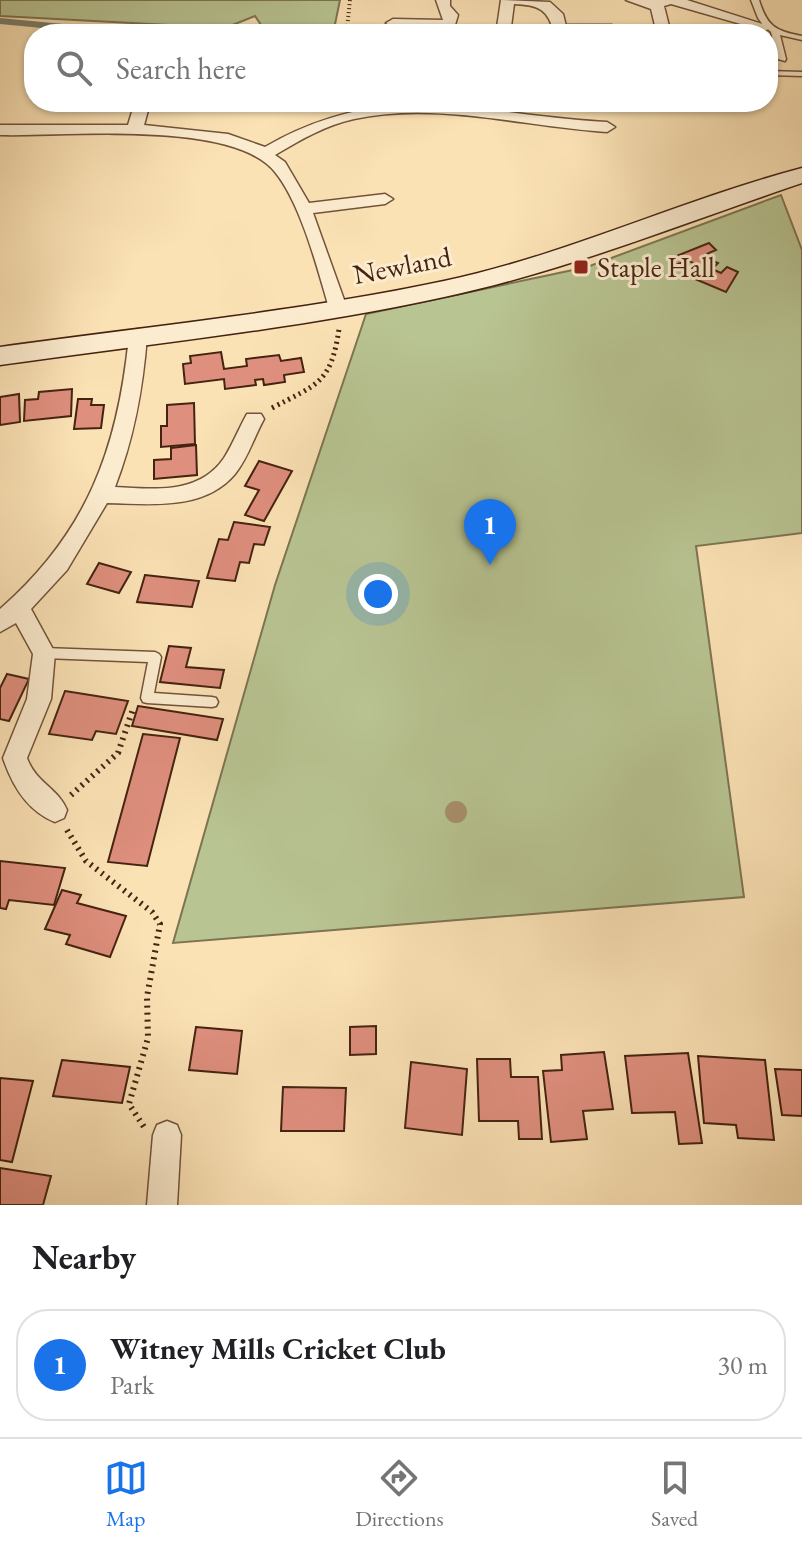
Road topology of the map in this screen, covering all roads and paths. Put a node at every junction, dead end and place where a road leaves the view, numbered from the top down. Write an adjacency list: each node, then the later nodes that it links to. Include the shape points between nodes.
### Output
1 (350, 0): 8 (path)
2 (443, 0): 10 (street)
3 (508, 0): 11 (street); 12 (street, via 551,5)
4 (633, 0): 6 (street)
5 (755, 0): 15 (lane)
6 (667, 2): 13 (street); 14 (street)
7 (393, 23): 9 (street)
8 (348, 24)
9 (421, 24)
10 (449, 24)
11 (504, 24)
12 (560, 24)
13 (665, 24)
14 (748, 24)
15 (767, 24)
16 (778, 32): 17 (lane)
17 (802, 38)
18 (778, 49): 19 (lane)
19 (782, 59)
20 (778, 73): 21 (lane)
21 (802, 74)
22 (140, 112): 26 (street)
23 (372, 112): 28 (street, via 325,123)
24 (451, 112): 25 (street)
25 (607, 127)
26 (135, 130): 27 (street); 28 (street, via 214,136)
27 (2, 134)
28 (266, 153): 31 (street, via 280,167)
29 (802, 175): 32 (main road, Newland, via 534,266)
30 (385, 199): 31 (street)
31 (302, 209): 32 (street)
32 (338, 308): 33 (main road, Newland); 35 (path, via 333,367 318,385)
33 (138, 336): 34 (main road, Newland); 36 (street, via 133,403)
34 (0, 356)
35 (254, 419): 36 (street, via 228,468 212,485 192,493)
36 (102, 495): 37 (street, via 64,559)
37 (19, 608): 38 (street); 39 (street)
38 (0, 623)
39 (44, 653): 40 (lane, via 155,657); 42 (street, via 39,699 15,758 23,781)
40 (147, 698): 41 (lane); 42 (path, via 136,701 118,753)
41 (212, 702)
42 (55, 810): 43 (path, via 86,861 160,924 147,997 148,1038 129,1104 146,1131)
43 (167, 1135): 44 (street)
44 (162, 1205)

